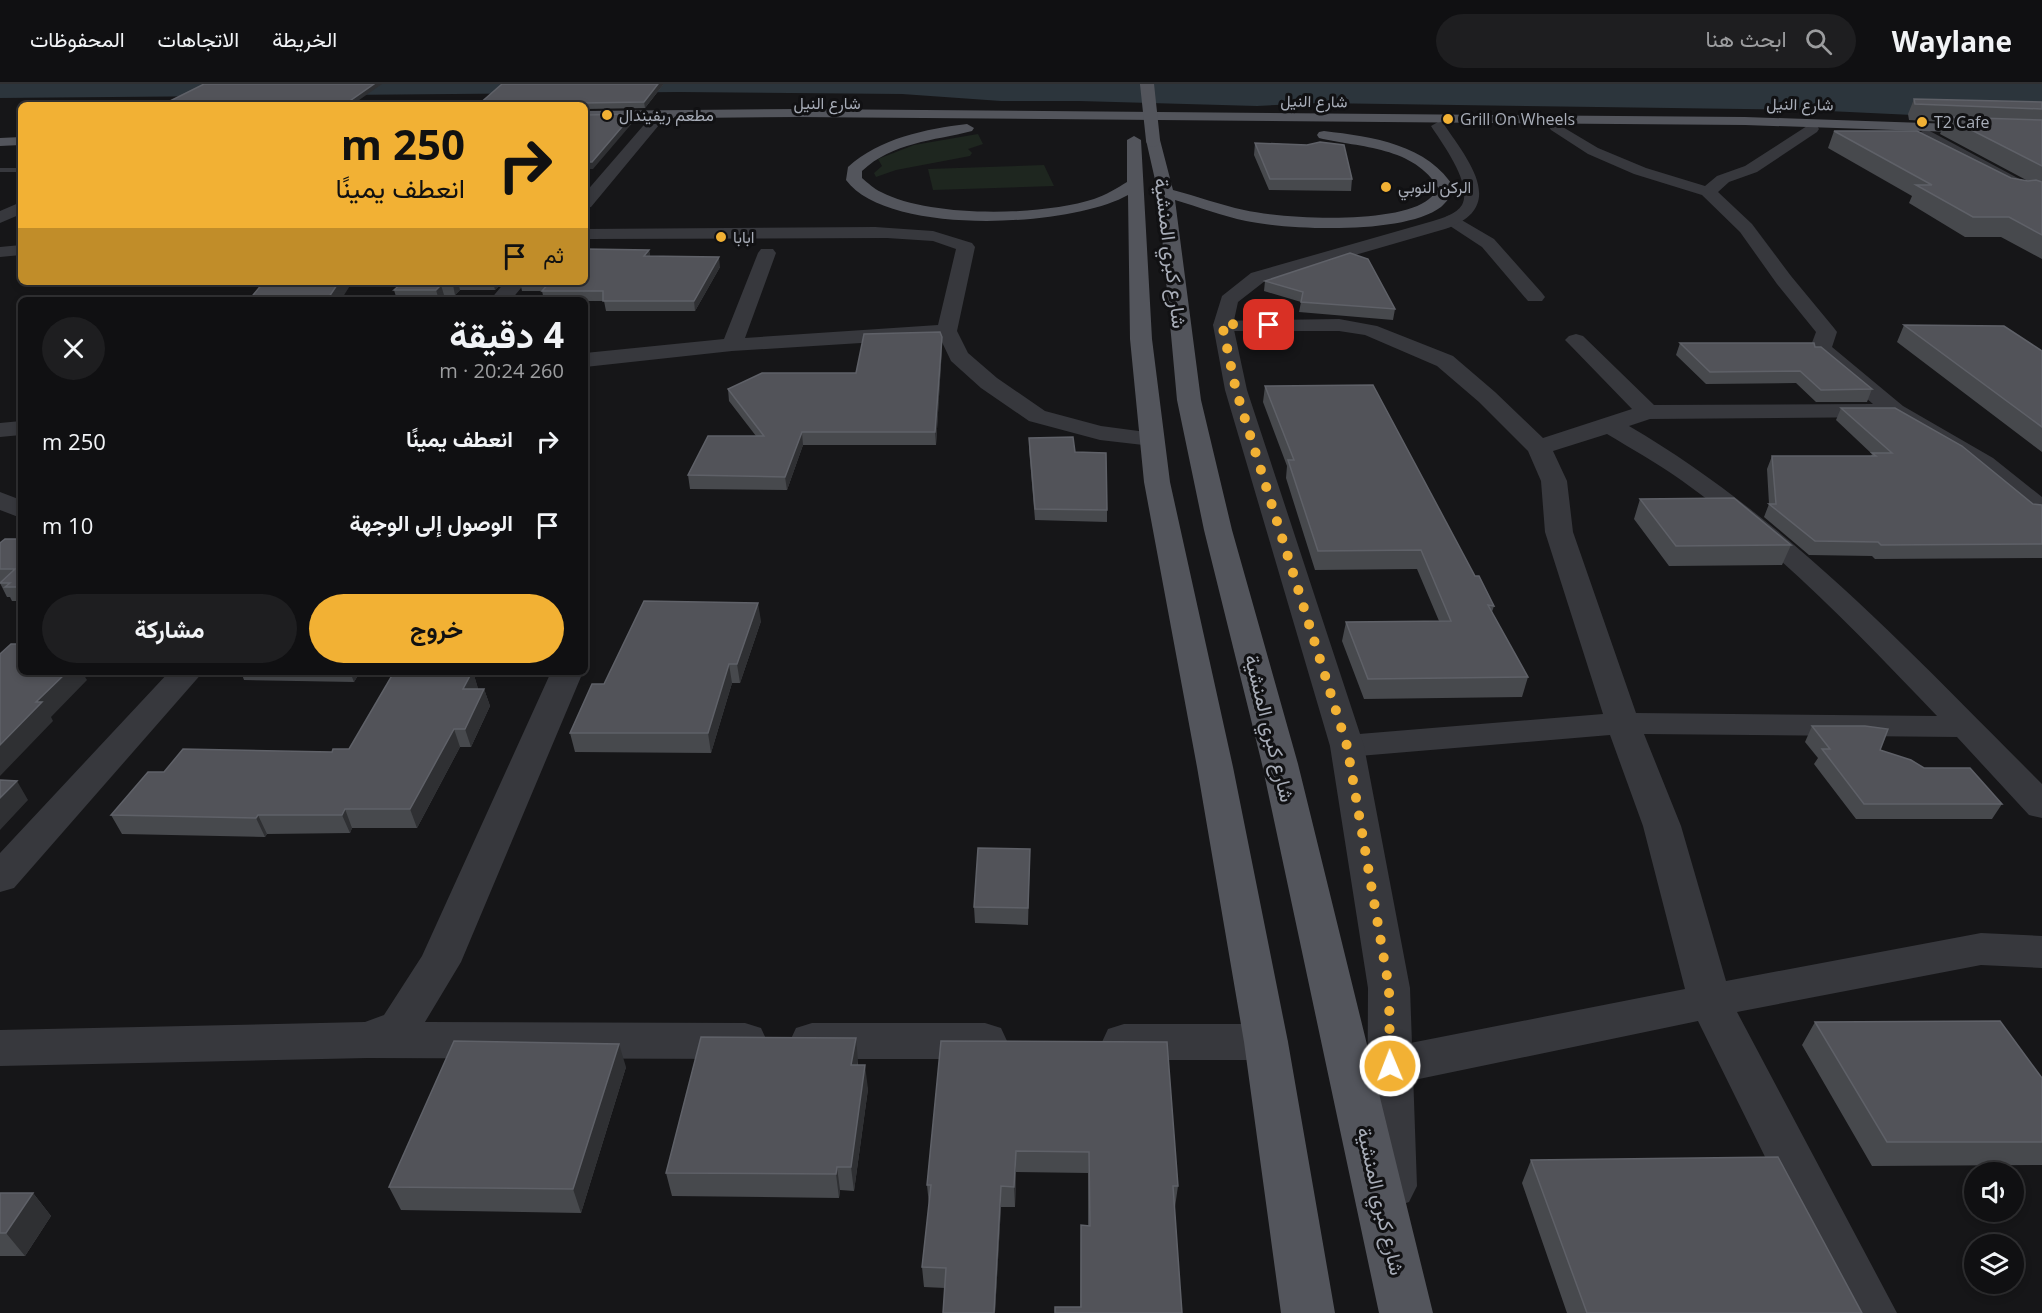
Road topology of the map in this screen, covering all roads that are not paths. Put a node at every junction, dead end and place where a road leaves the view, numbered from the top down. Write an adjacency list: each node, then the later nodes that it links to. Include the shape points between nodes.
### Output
1 (1147, 84): 16 (main road, bridge)
2 (1131, 106): 16 (main road)
3 (588, 114): 11 (main road, شارع النيل, via 1756,121)
4 (654, 122): 5 (main road, شارع النيل); 6 (main road, شارع النيل); 21 (street)
5 (1018, 122): 7 (main road, شارع النيل); 23 (main road, via 931,135 884,150 861,162 854,170 854,180 863,190 887,201 969,215 1031,214 1085,207 1115,197)
6 (588, 123)
7 (1200, 123): 8 (main road, شارع النيل); 26 (main road, via 1375,143 1419,161 1443,179 1447,189 1438,202 1422,210 1365,222 1333,223 1245,216)
8 (1438, 126): 9 (main road, شارع النيل); 30 (street, via 1464,168 1473,196 1468,209)
9 (1556, 127): 10 (main road, شارع النيل); 24 (street, via 1593,151)
10 (1812, 129): 14 (main road, شارع النيل); 24 (street, via 1751,169 1723,179)
11 (2042, 131)
12 (18, 132): 13 (main road)
13 (0, 133)
14 (1926, 133): 15 (main road, شارع النيل); 25 (street)
15 (2042, 138)
16 (1143, 140): 23 (main road, شارع كبري المنشية); 26 (main road, شارع كبري المنشية)
17 (18, 141): 18 (main road)
18 (0, 142)
19 (0, 170): 20 (lane)
20 (18, 170)
21 (608, 177): 22 (street); 27 (street)
22 (588, 180)
23 (1134, 185): 48 (main road, شارع كبري المنشية, via 1141,339)
24 (1708, 192): 43 (street, via 1746,228 1827,332 1821,348)
25 (2032, 192)
26 (1166, 193): 68 (main road, شارع كبري المنشية, via 1189,400 1218,530 1280,764)
27 (588, 200)
28 (18, 209): 29 (street)
29 (0, 219)
30 (1453, 220): 37 (street, via 1488,243); 38 (street, via 1258,277 1229,300)
31 (588, 234): 39 (street, via 875,232 953,240 966,247)
32 (18, 250): 33 (street)
33 (0, 252)
34 (767, 253): 41 (street)
35 (513, 285): 36 (street)
36 (503, 297)
37 (1535, 297)
38 (1222, 324): 49 (street, via 1370,330 1445,361); 57 (street, via 1236,390)
39 (947, 331): 41 (street); 48 (street, via 959,356 989,383 1037,416 1100,434)
40 (1576, 340): 44 (street)
41 (732, 345): 42 (street)
42 (588, 360)
43 (1895, 411): 44 (street); 52 (street, via 1984,463)
44 (1648, 412): 45 (street)
45 (1611, 426): 49 (street); 56 (street, via 1691,476 1768,537 1877,636)
46 (18, 428): 47 (street)
47 (0, 429)
48 (1152, 439): 65 (main road, شارع كبري المنشية, via 1157,482)
49 (1539, 448): 55 (street, via 1554,481 1559,532)
50 (0, 500): 51 (street)
51 (18, 509)
52 (2042, 510)
53 (184, 675): 59 (street)
54 (566, 675): 62 (street, via 440,962 399,1027)
55 (1623, 723): 56 (street); 57 (street); 61 (street, via 1662,826)
56 (1965, 727): 58 (street)
57 (1347, 746): 67 (street, via 1389,988)
58 (2042, 806)
59 (0, 878)
60 (2042, 952): 61 (street, via 1981,949)
61 (1710, 1002): 67 (street); 71 (street)
62 (367, 1040): 63 (street); 66 (street)
63 (1026, 1042)
64 (1086, 1042): 65 (street)
65 (1266, 1042): 69 (main road, شارع كبري المنشية)
66 (0, 1048)
67 (1390, 1066): 68 (street)
68 (1394, 1257): 70 (main road, شارع كبري المنشية)
69 (1308, 1313)
70 (1406, 1313)
71 (1870, 1313)

